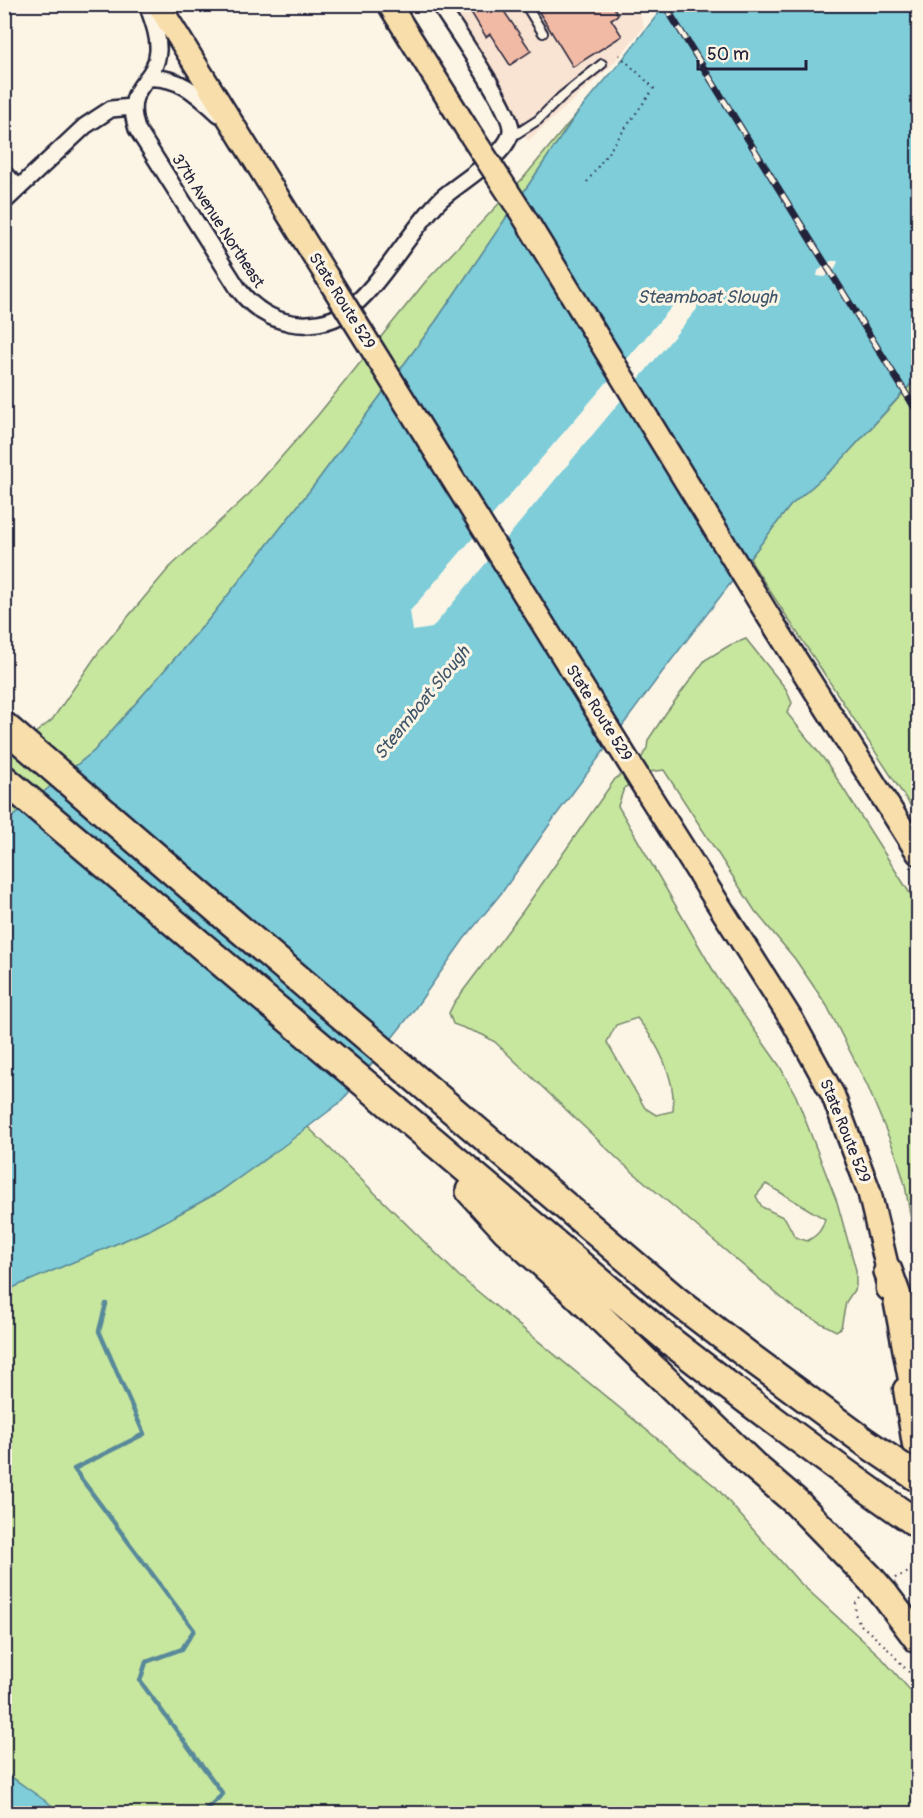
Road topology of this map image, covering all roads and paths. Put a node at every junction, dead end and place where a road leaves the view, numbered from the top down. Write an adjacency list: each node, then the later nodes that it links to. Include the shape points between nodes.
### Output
1 (147, 4): 9 (street, via 158,51)
2 (158, 4): 11 (main road, State Route 529)
3 (389, 4): 19 (main road, bridge)
4 (440, 4): 12 (street, via 500,101 509,119)
5 (525, 4): 6 (lane)
6 (543, 33)
7 (619, 55): 14 (path, via 654,88)
8 (602, 64): 12 (lane, via 538,120)
9 (147, 78): 10 (street); 11 (street, via 170,79 188,87)
10 (132, 107): 12 (street, 37th Avenue Northeast, via 137,129 239,290 263,313 301,325 327,321 350,309 440,200); 15 (street, via 111,109 85,126)
11 (236, 130): 21 (main road, State Route 529, bridge, via 793,1022 833,1095 854,1147)
12 (509, 139)
13 (4, 168): 15 (lane)
14 (587, 182)
15 (22, 186): 16 (street)
16 (4, 202)
17 (4, 726): 24 (highway, bridge, via 677,1301)
18 (4, 779): 20 (highway)
19 (918, 853)
20 (420, 1130): 25 (highway, via 669,1340); 26 (highway, via 506,1230 796,1502 877,1586)
21 (888, 1271): 22 (highway, via 897,1296); 23 (main road, State Route 529, via 888,1297)
22 (918, 1409)
23 (918, 1470)
24 (918, 1478)
25 (918, 1524)
26 (918, 1639)

